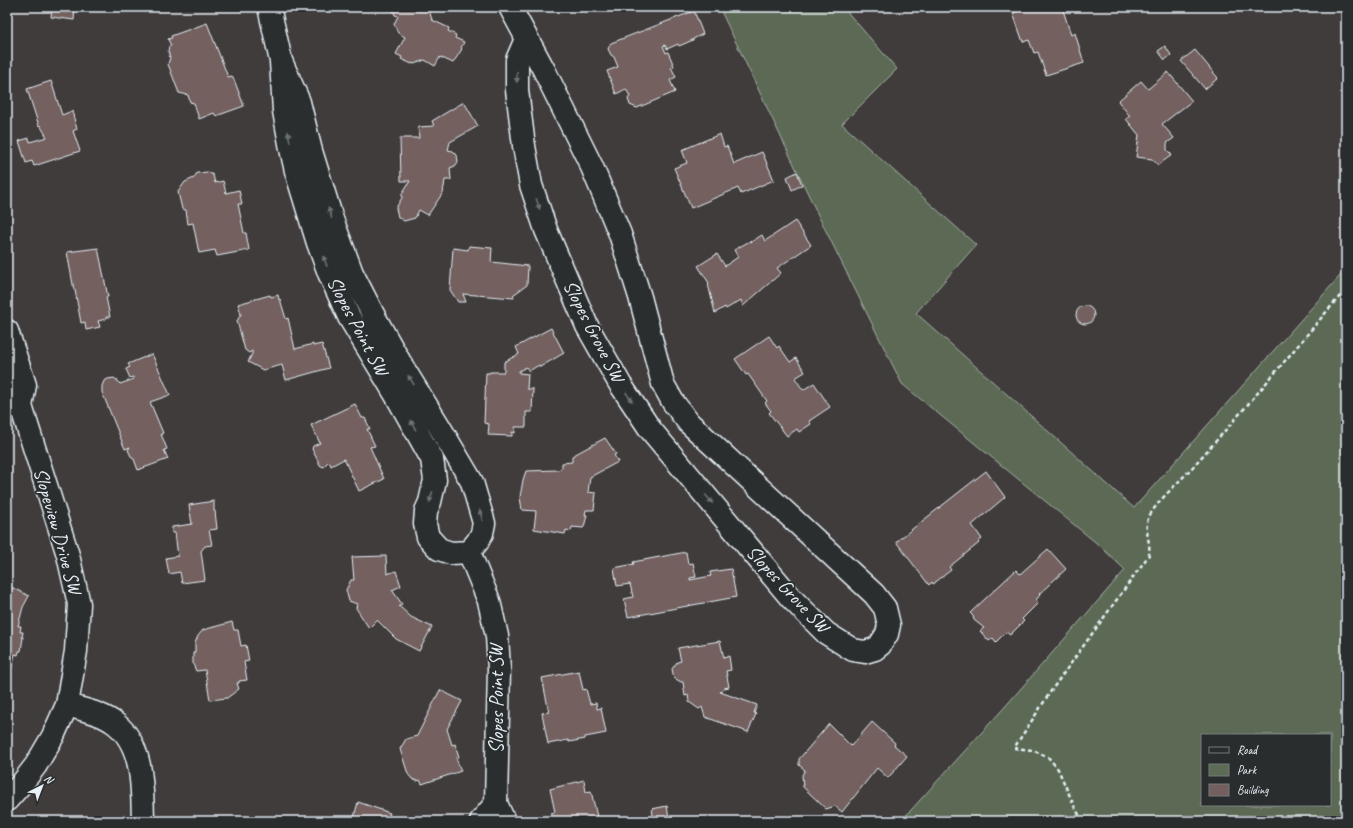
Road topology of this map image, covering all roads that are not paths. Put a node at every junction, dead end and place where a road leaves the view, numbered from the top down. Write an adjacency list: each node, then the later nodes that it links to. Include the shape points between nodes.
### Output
1 (269, 7): 4 (street, Slopes Point SW)
2 (510, 7): 3 (street, Slopes Grove SW)
3 (526, 40): 3 (street, Slopes Grove SW, one-way to 3, via 518,60 517,90 531,185 546,230 587,326 620,384 650,429 791,598 826,633 853,650 865,652 875,649 884,640 889,625 885,608 874,594 689,424 673,402 664,384 620,234 588,160 544,70)
4 (281, 61): 7 (street, Slopes Point SW, one-way to 4, via 480,537 484,523 472,482 402,366 352,272 332,218 299,102); 7 (street, Slopes Point SW, via 284,111 291,149 329,273 349,317 432,459 435,480 426,511 428,537 439,549 451,553)
5 (7, 331): 6 (street, Slopeview Drive SW, via 25,385)
6 (14, 398): 8 (street, Slopeview Drive SW, via 68,555 79,604 76,650)
7 (469, 552): 10 (street, Slopes Point SW, via 489,601 497,636)
8 (68, 704): 9 (street, Slopeview Drive SW, via 39,759); 11 (street, via 100,715 116,724 130,738 140,773)
9 (7, 800)
10 (500, 812): 12 (street, Slopes Point SW)
11 (143, 821)
12 (481, 821)

